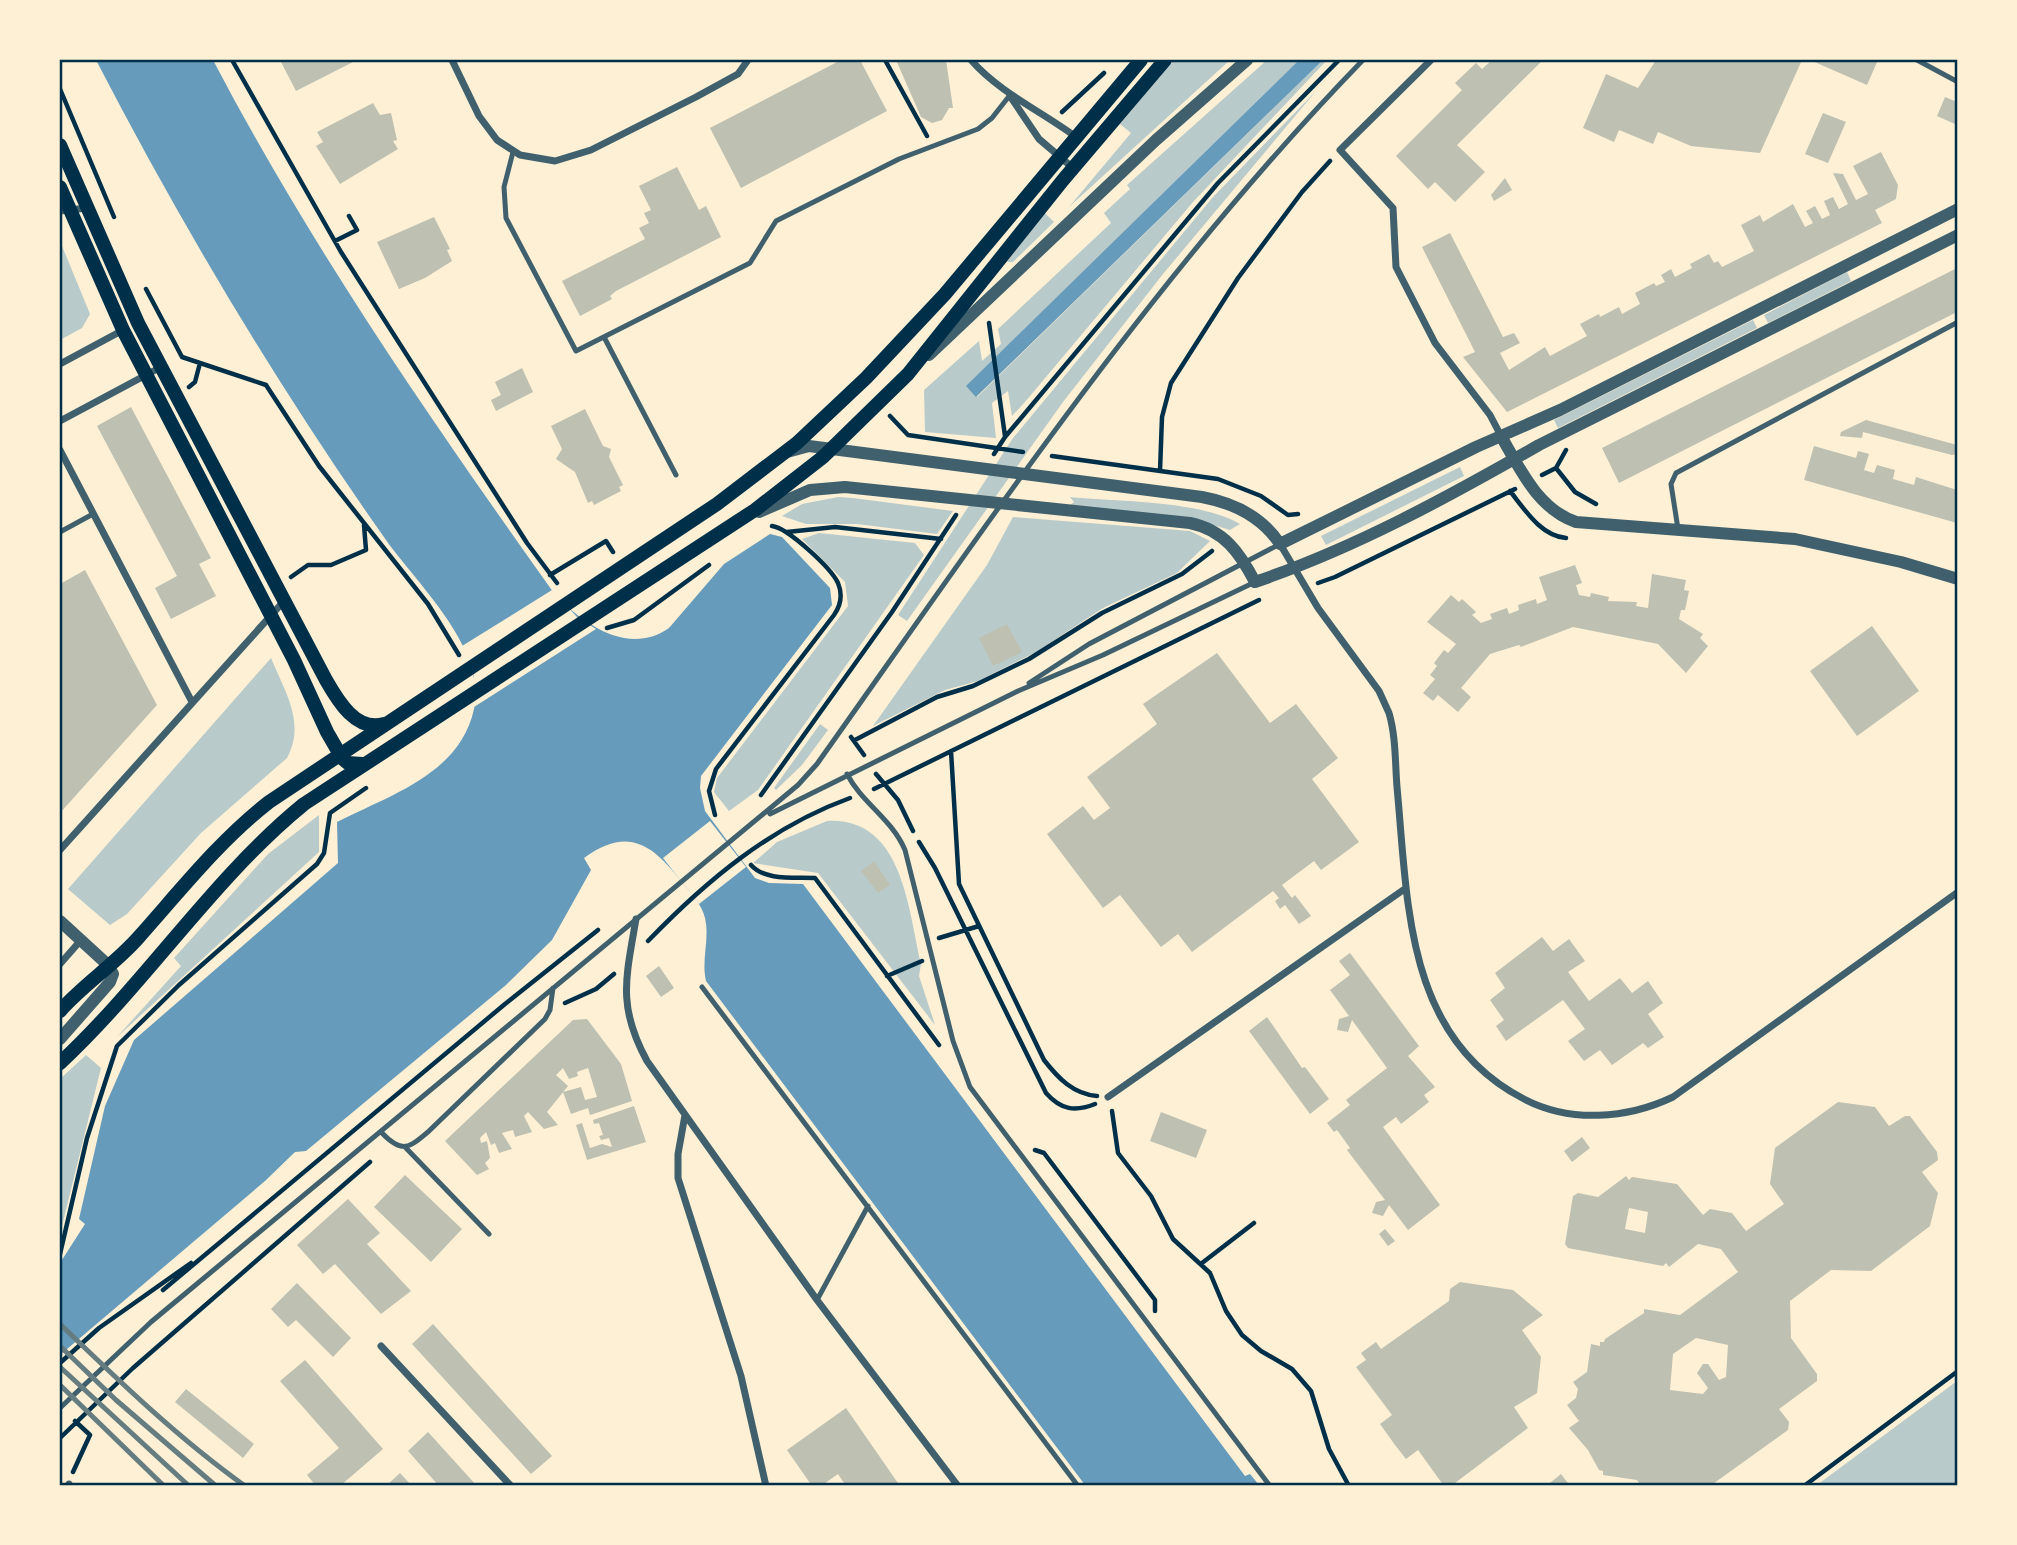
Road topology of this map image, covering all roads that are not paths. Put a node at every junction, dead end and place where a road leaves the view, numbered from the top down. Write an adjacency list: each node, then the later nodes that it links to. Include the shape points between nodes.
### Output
1 (452, 60): 14 (street, via 487,128)
2 (748, 60): 14 (street, via 730,79 579,155 543,160)
3 (971, 60): 11 (street)
4 (1141, 60): 12 (main road)
5 (1165, 60): 16 (main road)
6 (1247, 60): 29 (street)
7 (1363, 60): 54 (lane, via 1239,196 1107,359 805,778)
8 (1431, 60): 31 (street, via 1340,150 1393,208 1396,267 1435,343)
9 (1917, 60): 10 (lane)
10 (1958, 82)
11 (1010, 95): 12 (street); 15 (street, via 1033,132); 25 (lane, via 978,129 899,159 776,221 750,263)
12 (1076, 137): 15 (main road)
13 (60, 145): 18 (main road)
14 (513, 152): 25 (lane, via 503,197 511,229 576,351)
15 (1059, 157): 16 (street); 34 (main road, via 945,294 866,378)
16 (1073, 168): 29 (main road)
17 (60, 187): 20 (main road)
18 (87, 208): 20 (street); 22 (main road)
19 (1958, 208): 31 (street)
20 (64, 210): 24 (main road)
21 (1958, 235): 35 (street)
22 (138, 323): 24 (street); 27 (main road)
23 (1958, 323): 39 (lane, via 1676,472 1671,484)
24 (123, 330): 26 (street); 28 (main road)
25 (604, 337): 36 (lane)
26 (60, 364)
27 (161, 367): 28 (street); 46 (main road)
28 (146, 374): 30 (street); 47 (main road)
29 (908, 374): 32 (main road)
30 (60, 421)
31 (1502, 436): 35 (street); 41 (street)
32 (832, 449): 34 (street, via 803,447); 38 (main road); 41 (street, via 1221,501 1262,523)
33 (60, 450): 37 (street)
34 (787, 452): 50 (main road, via 717,504)
35 (1515, 460): 39 (street, via 1537,494 1569,519 1595,525); 43 (street)
36 (676, 475)
37 (93, 514): 40 (lane); 49 (street)
38 (734, 524): 42 (street, via 820,488 858,488 1204,526 1226,540); 52 (main road)
39 (1678, 529): 44 (street, via 1841,547)
40 (60, 532)
41 (1280, 544): 42 (lane); 43 (street)
42 (1246, 564): 45 (street); 48 (lane, via 1089,644)
43 (1294, 569): 45 (street); 56 (street, via 1379,691 1389,713)
44 (1958, 579)
45 (1255, 582): 48 (lane)
46 (284, 601): 47 (street); 50 (main road, via 330,688 348,711 369,726)
47 (271, 615): 49 (street); 51 (main road)
48 (1018, 691): 53 (lane)
49 (192, 702): 55 (street)
50 (388, 722): 51 (main road)
51 (339, 754): 52 (main road, via 348,763); 62 (main road, via 244,823)
52 (362, 764): 67 (main road, via 304,804 265,839)
53 (847, 774): 54 (lane); 81 (lane, via 859,795 901,840 953,1041 971,1087)
54 (752, 825): 58 (lane)
55 (60, 850)
56 (1406, 888): 57 (street, via 1422,978 1445,1025 1464,1051 1490,1077 1529,1102 1588,1115 1637,1111 1683,1091); 68 (street)
57 (1958, 892)
58 (636, 919): 64 (lane); 69 (street, via 626,984 628,1018 647,1061)
59 (60, 921): 60 (street)
60 (81, 940): 61 (street); 62 (street)
61 (60, 964)
62 (108, 965): 65 (main road); 66 (street, via 113,974 110,982)
63 (702, 987): 72 (lane)
64 (553, 988): 70 (lane); 71 (lane, via 550,1010 541,1024 429,1131)
65 (60, 1012)
66 (60, 1039)
67 (60, 1063)
68 (1108, 1097)
69 (685, 1115): 74 (street); 78 (street, via 678,1178 741,1376)
70 (382, 1133): 71 (lane); 76 (lane, via 151,1322)
71 (405, 1147): 73 (lane)
72 (869, 1206): 74 (lane); 80 (lane)
73 (489, 1234)
74 (817, 1300): 79 (street)
75 (381, 1346): 77 (street)
76 (60, 1408)
77 (511, 1486)
78 (766, 1486)
79 (958, 1486)
80 (1079, 1486)
81 (1270, 1486)

